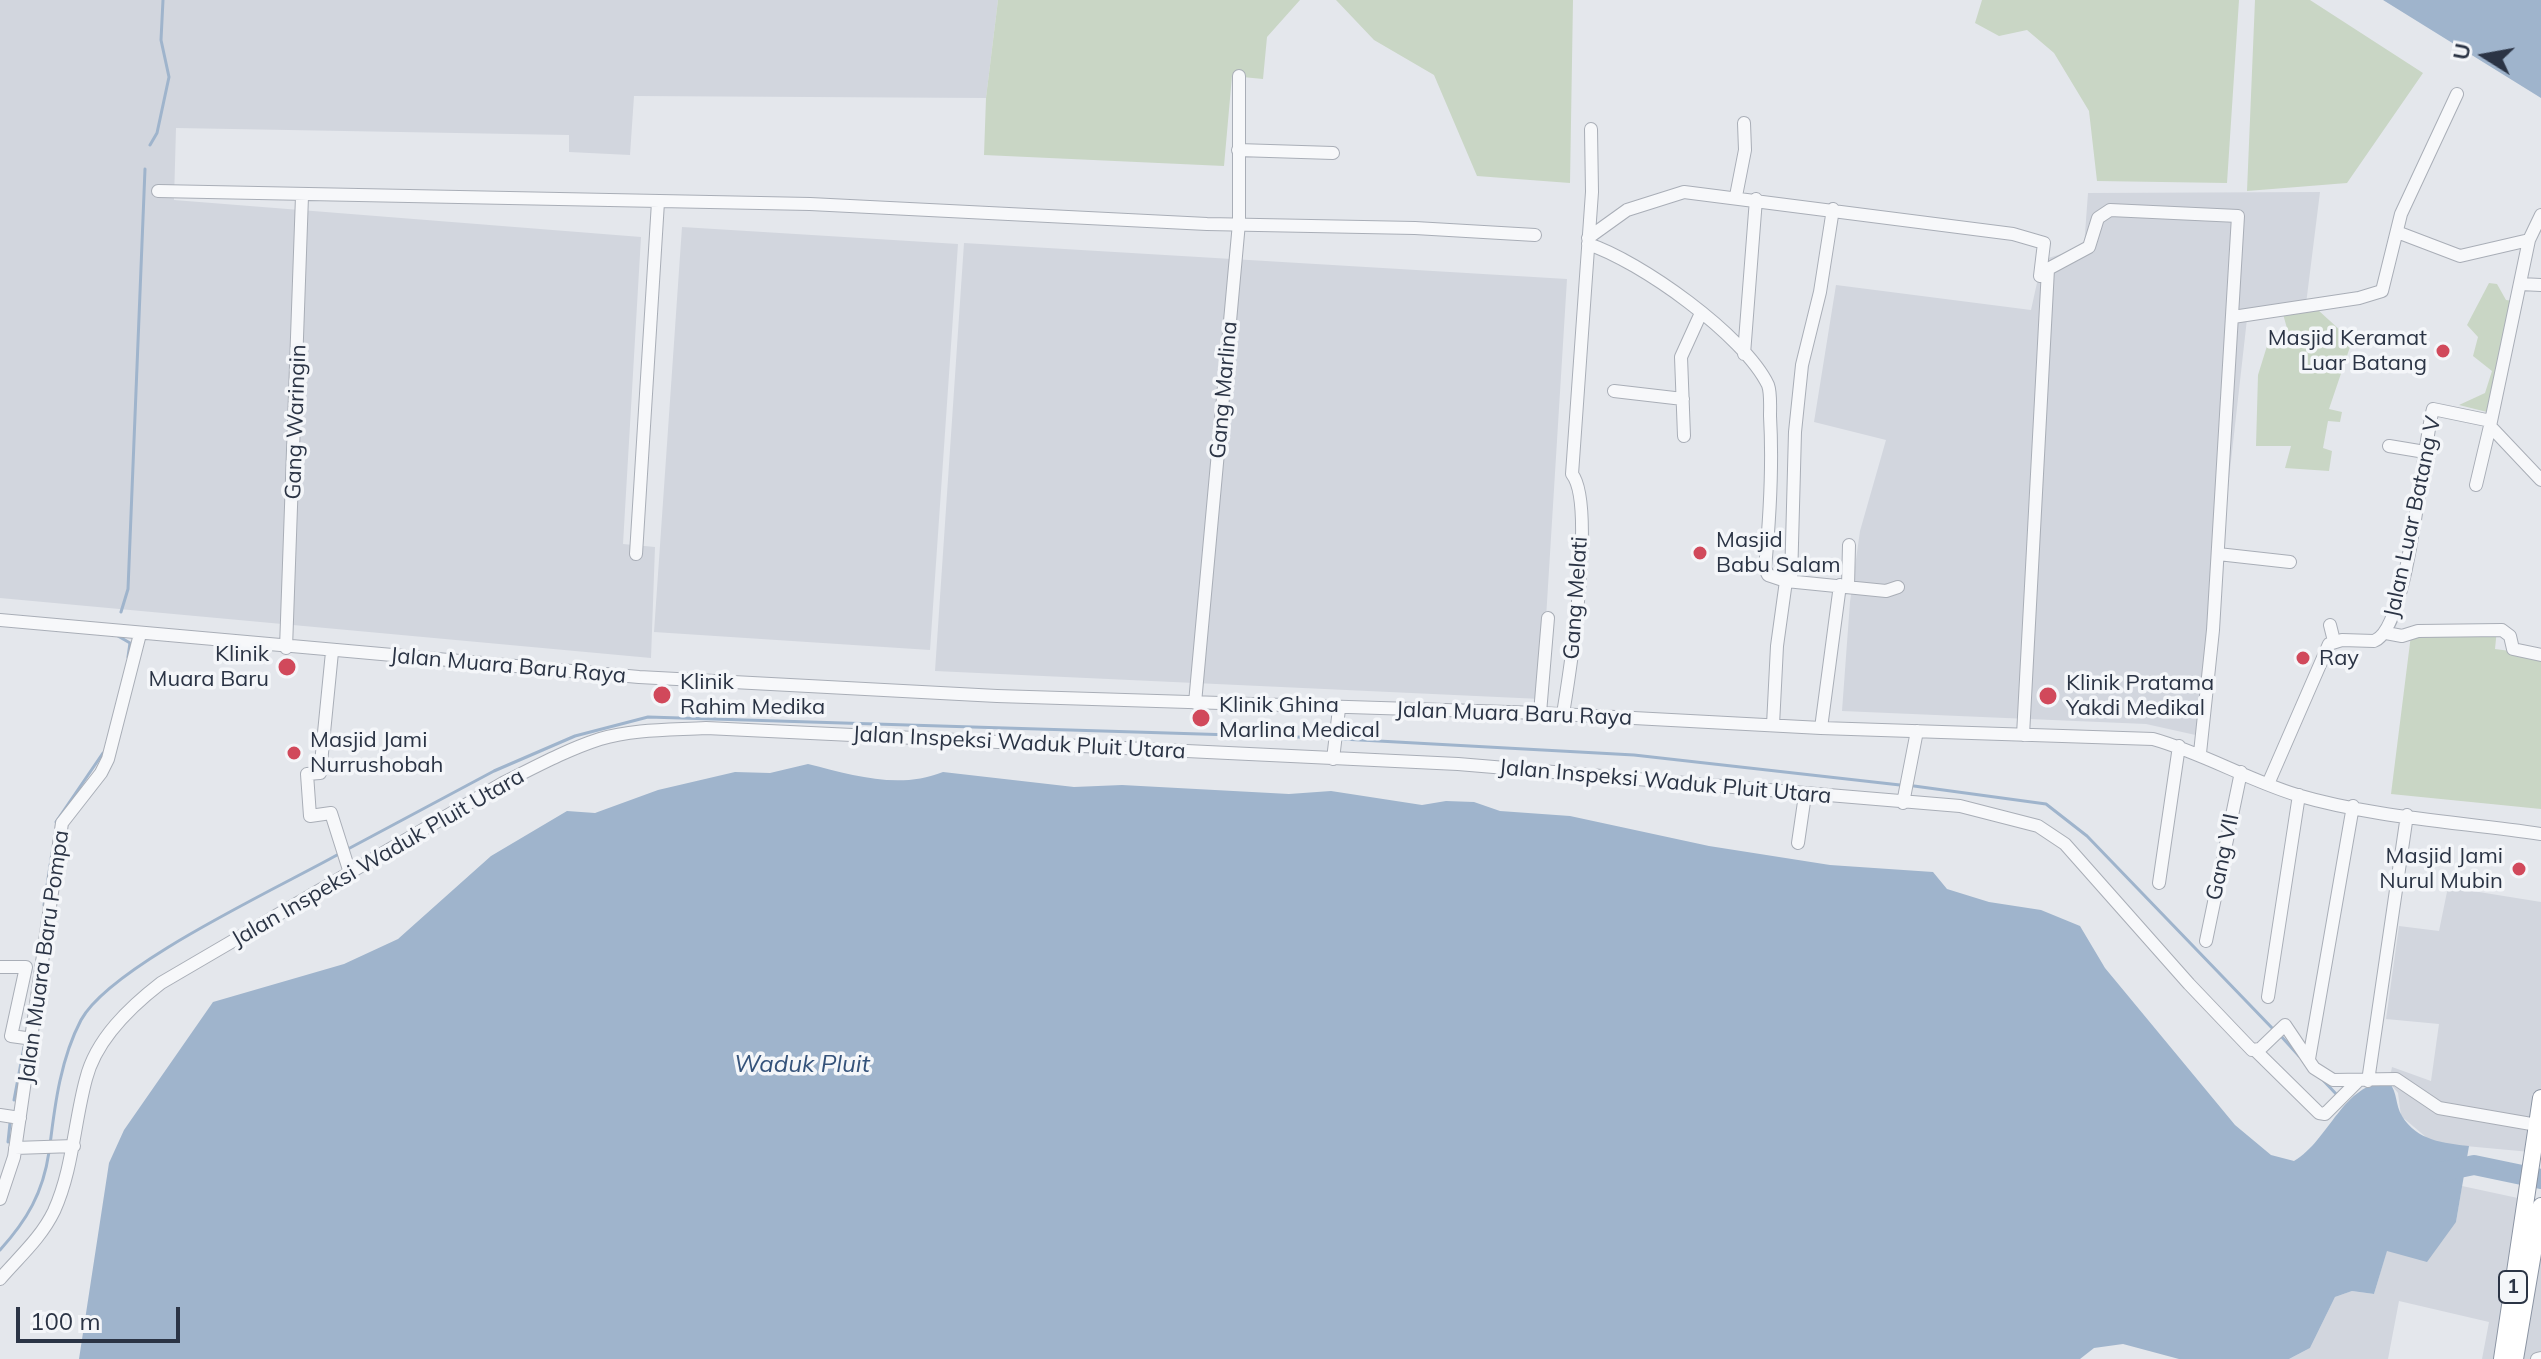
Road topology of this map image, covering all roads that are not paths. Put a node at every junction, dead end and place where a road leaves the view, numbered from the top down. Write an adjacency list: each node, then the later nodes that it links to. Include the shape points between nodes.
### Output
1 (1239, 76): 5 (street, Gang Marlina)
2 (2457, 94): 15 (street)
3 (1744, 123): 9 (street)
4 (1591, 129): 18 (street, Gang Melati)
5 (1238, 150): 6 (street); 14 (street, Gang Marlina)
6 (1333, 153)
7 (158, 191): 8 (street)
8 (302, 196): 11 (street); 46 (street, Gang Waringin)
9 (1736, 196): 10 (street); 18 (street, via 1679,193 1627,210)
10 (1756, 199): 12 (street); 24 (street)
11 (658, 202): 14 (street); 34 (street)
12 (1833, 209): 21 (street, via 1995,230 2044,243 2040,274); 37 (street, via 1802,365)
13 (2541, 215): 17 (street)
14 (1239, 223): 16 (street); 49 (street, Gang Marlina)
15 (2397, 232): 17 (street, via 2468,256); 23 (street, via 2379,294)
16 (1535, 235)
17 (2529, 240): 19 (street)
18 (1588, 241): 22 (street, via 1646,270); 52 (street, Gang Melati, via 1572,474 1579,482 1582,545)
19 (2520, 284): 20 (street); 27 (street)
20 (2541, 285)
21 (2046, 289): 23 (street, via 2048,269 2089,247 2103,212 2238,216); 56 (street)
22 (1701, 313): 24 (street); 26 (street, via 1682,351)
23 (2233, 317): 35 (street)
24 (1744, 354): 37 (street, via 1769,387 1774,475 1765,568 1772,579)
25 (1614, 391): 26 (street)
26 (1683, 399): 28 (street)
27 (2490, 424): 30 (street, Jalan Luar Batang V, via 2435,407); 31 (street); 32 (street)
28 (1684, 436)
29 (2389, 446): 30 (street)
30 (2425, 452): 43 (street, Jalan Luar Batang V, via 2408,561)
31 (2541, 478)
32 (2476, 485)
33 (1849, 545): 38 (street)
34 (636, 554)
35 (2218, 554): 36 (street); 58 (street)
36 (2290, 562)
37 (1788, 581): 38 (street); 53 (street, via 1777,646)
38 (1844, 586): 39 (street, via 1886,591); 54 (street)
39 (1898, 587)
40 (1548, 618): 51 (street)
41 (0, 620): 44 (street, Jalan Muara Baru Raya)
42 (2330, 625): 45 (street)
43 (2386, 633): 45 (street, Jalan Luar Batang V, via 2374,641); 48 (street, Jalan Luar Batang V, via 2502,630 2513,649)
44 (140, 634): 46 (street, Jalan Muara Baru Raya); 75 (street, Jalan Muara Baru Pompa, via 111,751 101,773 62,823)
45 (2334, 641): 61 (street)
46 (286, 648): 47 (street, Jalan Muara Baru Raya)
47 (332, 652): 49 (street, Jalan Muara Baru Raya, via 639,677); 69 (street, via 320,773 307,774 310,816 331,813)
48 (2541, 655)
49 (1195, 703): 50 (street, Jalan Muara Baru Raya)
50 (1339, 709): 51 (street, Jalan Muara Baru Raya); 59 (street)
51 (1540, 713): 52 (street, Jalan Muara Baru Raya)
52 (1563, 714): 53 (street, Jalan Muara Baru Raya)
53 (1773, 725): 54 (street, Jalan Muara Baru Raya)
54 (1821, 728): 55 (street, Jalan Muara Baru Raya)
55 (1917, 731): 56 (street, Jalan Muara Baru Raya); 64 (street)
56 (2023, 735): 57 (street, Jalan Muara Baru Raya, via 2153,739)
57 (2179, 746): 58 (street, Jalan Muara Baru Raya); 70 (street)
58 (2200, 753): 60 (street, Jalan Muara Baru Raya)
59 (1333, 759): 62 (street, Jalan Inspeksi Waduk Pluit Utara, via 1603,774); 69 (street, Jalan Inspeksi Waduk Pluit Utara, via 706,728 654,731 602,739 561,754)
60 (2241, 772): 61 (street, Jalan Muara Baru Raya); 71 (street, Gang VII)
61 (2268, 784): 63 (street, Jalan Muara Baru Raya)
62 (1805, 795): 64 (street, Jalan Inspeksi Waduk Pluit Utara); 68 (street)
63 (2299, 795): 65 (street, Jalan Muara Baru Raya); 73 (street)
64 (1903, 803): 76 (street, Jalan Inspeksi Waduk Pluit Utara, via 2004,815 2038,826 2065,844)
65 (2353, 806): 66 (street, Jalan Muara Baru Raya); 77 (street)
66 (2407, 815): 67 (street, Jalan Muara Baru Raya); 78 (street)
67 (2541, 834)
68 (1798, 843)
69 (350, 873): 83 (street, Jalan Inspeksi Waduk Pluit Utara, via 139,1000 94,1058)
70 (2159, 883)
71 (2206, 941)
72 (0, 967): 74 (street, via 26,967)
73 (2268, 997)
74 (6, 1036): 75 (street)
75 (29, 1038): 81 (street, Jalan Muara Baru Pompa)
76 (2255, 1050): 77 (street, via 2287,1025); 78 (street, Jalan Inspeksi Waduk Pluit Utara, via 2319,1113 2325,1114)
77 (2309, 1059): 78 (street, via 2333,1080)
78 (2363, 1081): 82 (street, via 2396,1079 2439,1108)
79 (2541, 1098): 82 (highway, 1)
80 (0, 1115): 81 (street)
81 (20, 1118): 84 (street, Jalan Muara Baru Pompa)
82 (2537, 1125): 86 (highway, 1)
83 (68, 1146): 84 (street); 87 (street, Jalan Inspeksi Waduk Pluit Utara, via 53,1213)
84 (15, 1148): 85 (street, Jalan Muara Baru Pompa)
85 (0, 1199)
86 (2536, 1219): 88 (highway, 1); 89 (highway, 1)
87 (0, 1279)
88 (2502, 1359)
89 (2515, 1359)

